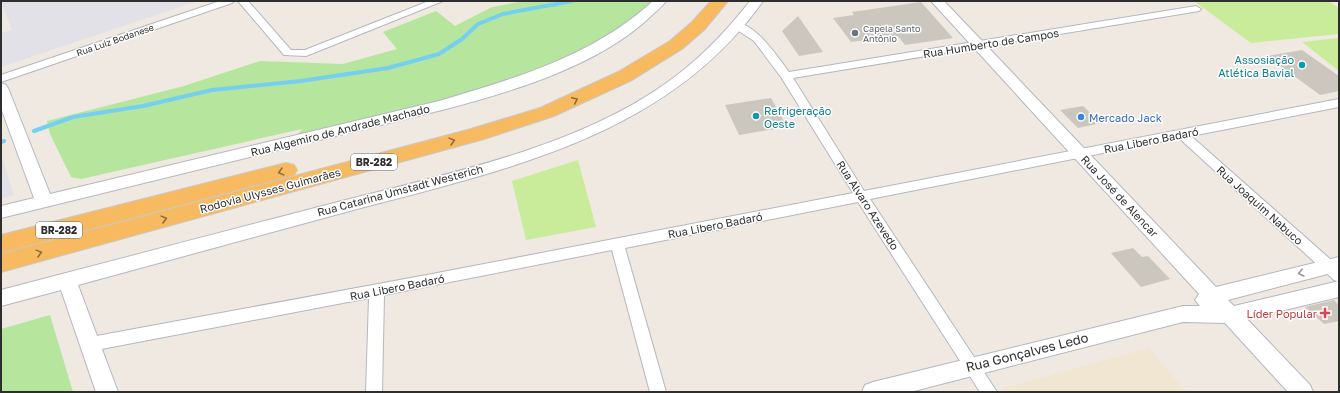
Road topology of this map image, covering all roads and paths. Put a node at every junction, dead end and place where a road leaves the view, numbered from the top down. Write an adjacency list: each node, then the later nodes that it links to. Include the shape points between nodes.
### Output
1 (229, 1): 13 (street, Rua Luiz Bodanese)
2 (244, 1): 3 (street, via 288,53 306,52)
3 (438, 1)
4 (660, 1): 19 (street, Rua Algemiro de Andrade Machado, via 637,22 604,44 563,64 513,83 442,105)
5 (700, 1): 21 (highway, Rodovia Ulysses Guimarães / BR-282, one-way to 21, via 673,28 641,52 586,80 538,100 398,142)
6 (720, 1): 23 (highway, Rodovia Ulysses Guimarães / BR-282, one-way to 6, via 478,134 547,112 624,76 676,45 698,26)
7 (757, 1): 10 (street, Rua Catarina Umstadt Westerich)
8 (937, 1): 11 (street, Rua José de Alencar)
9 (1196, 9): 11 (street, Rua Humberto de Campos)
10 (738, 26): 12 (street, Rua Alvaro Azevedo, via 758,40); 25 (street, Rua Catarina Umstadt Westerich, via 701,63 666,90 631,111 571,138 485,168)
11 (978, 45): 12 (street, Rua Humberto de Campos); 17 (street, Rua José de Alencar)
12 (786, 76): 18 (street, Rua Alvaro Azevedo)
13 (1, 79)
14 (1, 88): 19 (street)
15 (1339, 103): 16 (street, Rua Libero Badaró)
16 (1182, 134): 17 (street, Rua Libero Badaró); 24 (street, Rua Joaquim Nabuco)
17 (1081, 154): 18 (street, Rua Libero Badaró); 28 (street, Rua José de Alencar)
18 (861, 196): 22 (street, Rua Libero Badaró); 33 (street, Rua Alvaro Azevedo)
19 (44, 202): 20 (street, Rua Algemiro de Andrade Machado)
20 (1, 212)
21 (1, 244)
22 (617, 245): 27 (street, Rua Libero Badaró); 36 (street)
23 (1, 263)
24 (1335, 269): 28 (street, Rua Gonçalves Ledo, one-way to 28)
25 (67, 280): 29 (street, Rua Catarina Umstadt Westerich); 32 (street)
26 (1339, 289): 31 (street, Rua Gonçalves Ledo)
27 (377, 291): 32 (street, Rua Libero Badaró); 35 (street)
28 (1212, 296): 30 (street, Rua Gonçalves Ledo); 31 (street, Rua José de Alencar)
29 (1, 298)
30 (1183, 314): 31 (street, Rua Gonçalves Ledo); 33 (street, Rua Gonçalves Ledo)
31 (1231, 315): 39 (street, Rua José de Alencar)
32 (90, 344): 34 (street)
33 (973, 365): 37 (street, Rua Gonçalves Ledo); 38 (street, Rua Alvaro Azevedo)
34 (107, 392)
35 (374, 392)
36 (658, 392)
37 (873, 392)
38 (989, 392)
39 (1302, 392)

